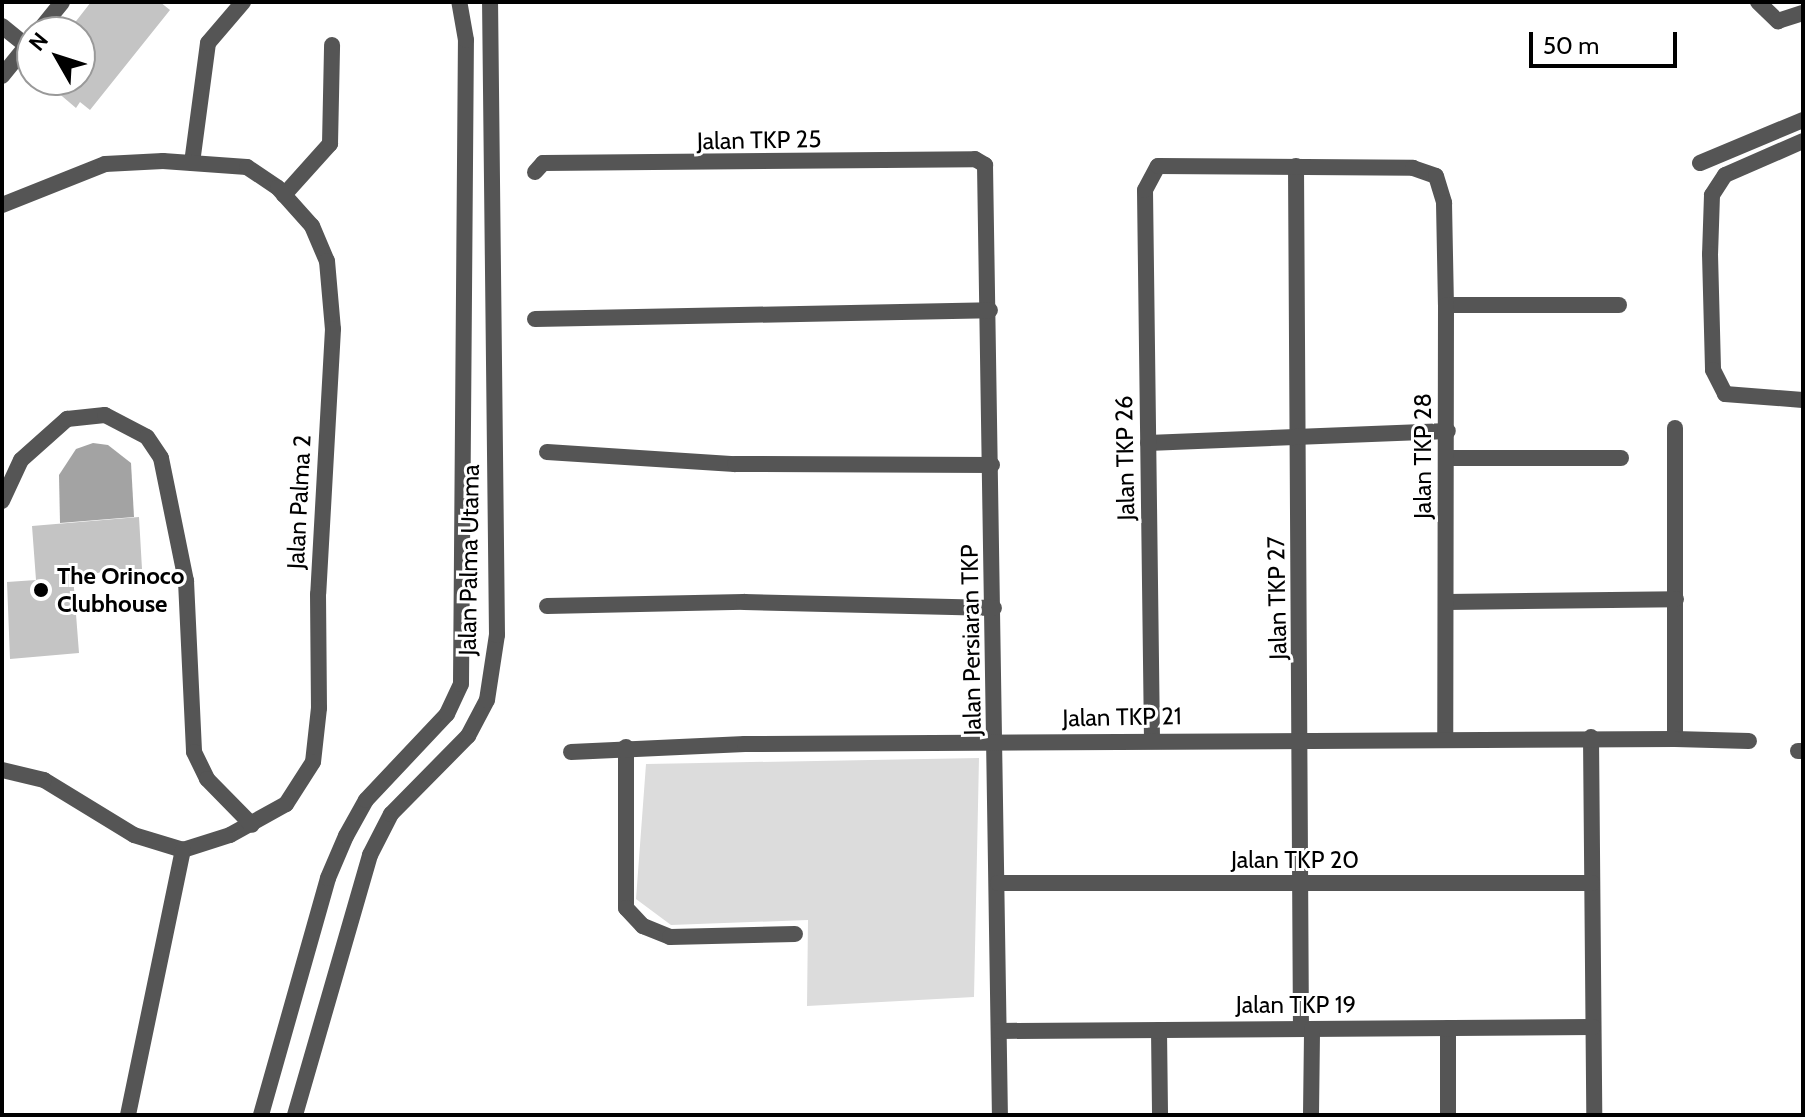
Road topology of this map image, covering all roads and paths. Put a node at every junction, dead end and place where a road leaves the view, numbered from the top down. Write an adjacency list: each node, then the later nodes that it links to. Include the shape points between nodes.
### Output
1 (243, 2): 11 (street, via 208,43)
2 (459, 2): 58 (street, via 466,40 461,684 447,714 366,800 346,836 328,878)
3 (490, 2): 59 (street, Jalan Palma Utama, via 497,635 487,700 468,736 391,814 370,855)
4 (1758, 2): 5 (street, via 1778,21)
5 (1803, 13)
6 (332, 45): 16 (street, via 330,144)
7 (16, 58): 8 (street)
8 (2, 76)
9 (1803, 120): 12 (street)
10 (1803, 141): 22 (street, via 1725,175 1712,195 1713,370 1725,394)
11 (192, 163): 16 (street, Jalan Palma 2, via 247,167); 17 (street, Jalan Palma 2, via 105,164)
12 (1700, 163)
13 (985, 165): 15 (street, Jalan TKP 25, via 975,159 543,163); 20 (street, Jalan Persiaran TKP)
14 (1296, 166): 18 (street, Jalan TKP 28, via 1413,168 1436,176 1444,203); 25 (street, Jalan TKP 27); 26 (street, Jalan TKP 26, via 1158,166 1149,175)
15 (535, 172)
16 (284, 195): 46 (street, Jalan Palma 2, via 312,226 327,261 333,329 318,594 319,708 313,762 286,804)
17 (2, 205)
18 (1446, 305): 19 (street); 24 (street, Jalan TKP 28)
19 (1619, 305)
20 (990, 310): 21 (street); 30 (street, Jalan Persiaran TKP)
21 (535, 319)
22 (1803, 400)
23 (1675, 428): 32 (street)
24 (1448, 431): 25 (street); 28 (street, Jalan TKP 28)
25 (1299, 436): 26 (street); 38 (street, Jalan TKP 27)
26 (1148, 443): 40 (street, Jalan TKP 26)
27 (547, 452): 30 (street, via 735,464)
28 (1448, 458): 29 (street); 33 (street, Jalan TKP 28)
29 (1621, 458)
30 (992, 465): 35 (street, Jalan Persiaran TKP)
31 (2, 501): 46 (street, via 21,460 67,419 105,415 147,437 161,458 186,581 194,752 207,779)
32 (1676, 599): 33 (street); 39 (street)
33 (1446, 602): 37 (street, Jalan TKP 28)
34 (547, 606): 35 (street, via 744,602)
35 (994, 608): 42 (street, Jalan Persiaran TKP)
36 (1591, 737): 37 (street, Jalan TKP 21); 39 (street, Jalan TKP 21); 49 (street)
37 (1445, 738): 38 (street, Jalan TKP 21)
38 (1302, 739): 40 (street, Jalan TKP 21); 50 (street, Jalan TKP 27)
39 (1675, 739): 41 (street, Jalan TKP 21)
40 (1152, 740): 42 (street, Jalan TKP 21)
41 (1749, 741)
42 (997, 742): 43 (street, Jalan TKP 21); 48 (street, Jalan Persiaran TKP)
43 (626, 747): 44 (street, Jalan TKP 21); 51 (street, via 626,908 643,926 670,937)
44 (571, 752)
45 (2, 770): 47 (street, via 44,780 134,835)
46 (252, 825): 47 (street, Jalan Palma 2)
47 (183, 850): 57 (street)
48 (998, 883): 50 (street, Jalan TKP 20); 56 (street, Jalan Persiaran TKP)
49 (1592, 883): 50 (street, Jalan TKP 20); 52 (street)
50 (1299, 884): 54 (street, Jalan TKP 27)
51 (795, 934)
52 (1593, 1027): 53 (street, Jalan TKP 19); 64 (street)
53 (1448, 1028): 54 (street, Jalan TKP 19); 63 (street)
54 (1307, 1029): 55 (street, Jalan TKP 19); 62 (street, Jalan TKP 27)
55 (1159, 1030): 56 (street, Jalan TKP 19); 61 (street)
56 (999, 1031): 60 (street, Jalan Persiaran TKP)
57 (128, 1115)
58 (261, 1115)
59 (295, 1115)
60 (1000, 1115)
61 (1160, 1115)
62 (1311, 1115)
63 (1448, 1115)
64 (1594, 1115)

